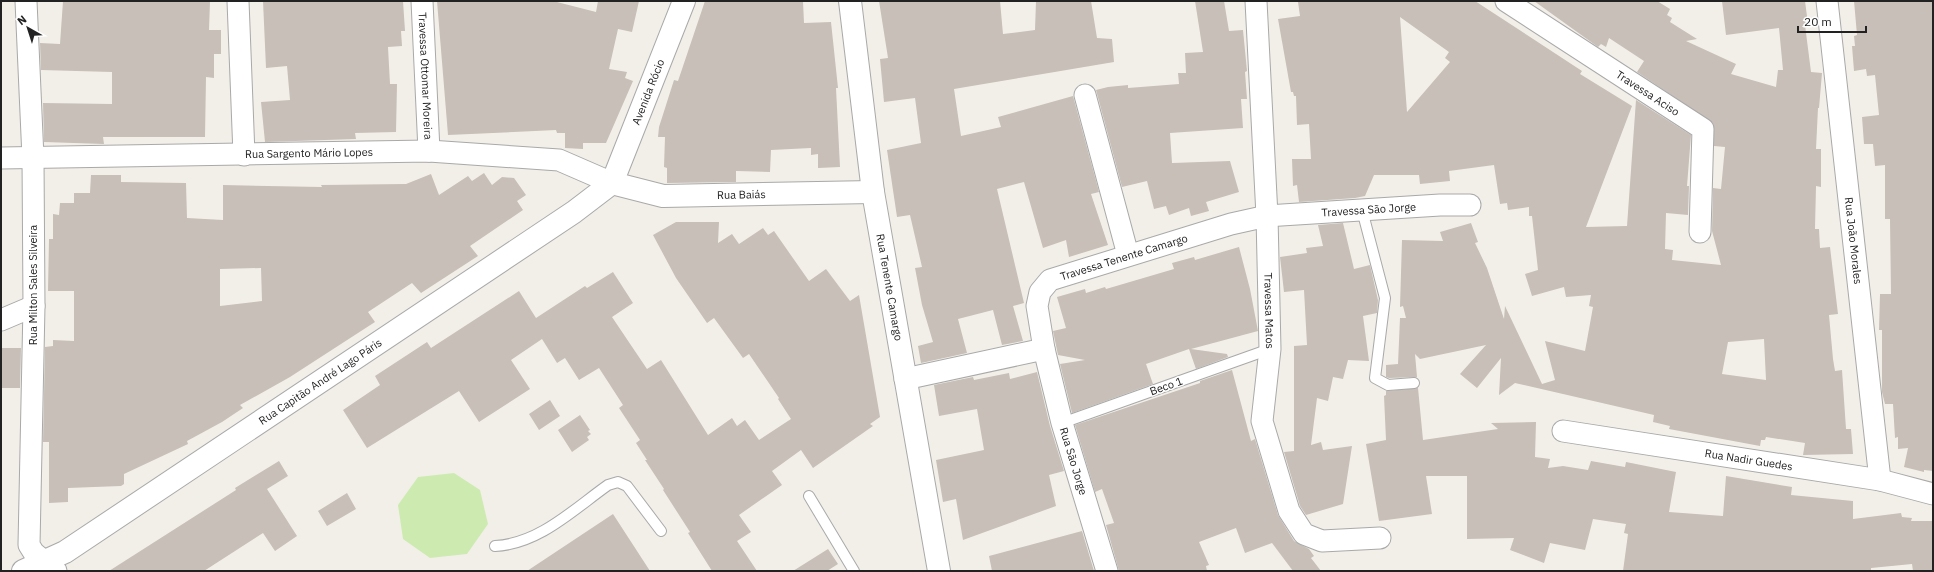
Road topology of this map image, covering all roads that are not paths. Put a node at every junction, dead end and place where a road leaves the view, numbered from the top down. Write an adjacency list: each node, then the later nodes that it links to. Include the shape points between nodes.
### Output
1 (26, 1): 13 (street, Rua Milton Sales Silveira)
2 (238, 1): 11 (street)
3 (422, 1): 10 (street, Travessa Ottomar Moreira)
4 (684, 1): 14 (street, Avenida Rócio)
5 (850, 1): 15 (street, Rua Tenente Camargo)
6 (1256, 1): 18 (street, Travessa Matos)
7 (1506, 1): 19 (street, Travessa Aciso, via 1703,129)
8 (1827, 1): 29 (street, Rua João Morales)
9 (1085, 95): 20 (street)
10 (430, 151): 11 (street, Rua Sargento Mário Lopes); 14 (street, Rua Sargento Mário Lopes, via 559,160)
11 (244, 155): 13 (street, Rua Sargento Mário Lopes)
12 (1, 158): 13 (street, Rua Sargento Mário Lopes)
13 (33, 158): 21 (street, Rua Milton Sales Silveira)
14 (612, 183): 15 (street, Rua Baiás, via 662,196); 35 (street, Rua Capitão André Lago Páris, via 574,212 65,552)
15 (873, 192): 25 (street, Rua Tenente Camargo)
16 (1470, 205): 17 (street, Travessa São Jorge)
17 (1362, 210): 18 (street, Travessa São Jorge); 26 (lane, via 1385,298 1375,378 1388,385)
18 (1267, 216): 20 (street, Travessa Tenente Camargo, via 1231,224); 24 (street, Travessa Matos)
19 (1700, 232)
20 (1128, 255): 23 (street, Travessa Tenente Camargo, via 1050,280 1040,292 1037,306)
21 (34, 306): 22 (street); 35 (street, Rua Milton Sales Silveira, via 29,544 34,553)
22 (1, 320)
23 (1044, 349): 25 (street); 27 (street, Rua São Jorge)
24 (1270, 349): 27 (lane, Beco 1); 33 (street, Travessa Matos, via 1262,421 1289,512 1304,534 1322,541)
25 (905, 379): 38 (street, Rua Tenente Camargo)
26 (1414, 383)
27 (1062, 424): 39 (street, Rua São Jorge)
28 (1563, 430): 29 (street, Rua Nadir Guedes)
29 (1880, 480): 30 (street, Rua Nadir Guedes)
30 (1933, 494)
31 (809, 496): 37 (lane)
32 (661, 530): 34 (lane, via 627,486 618,482 608,485 536,536 516,544)
33 (1380, 538)
34 (495, 546)
35 (51, 566): 36 (street, Rua Capitão André Lago Páris)
36 (24, 571)
37 (854, 571)
38 (939, 571)
39 (1107, 571)

